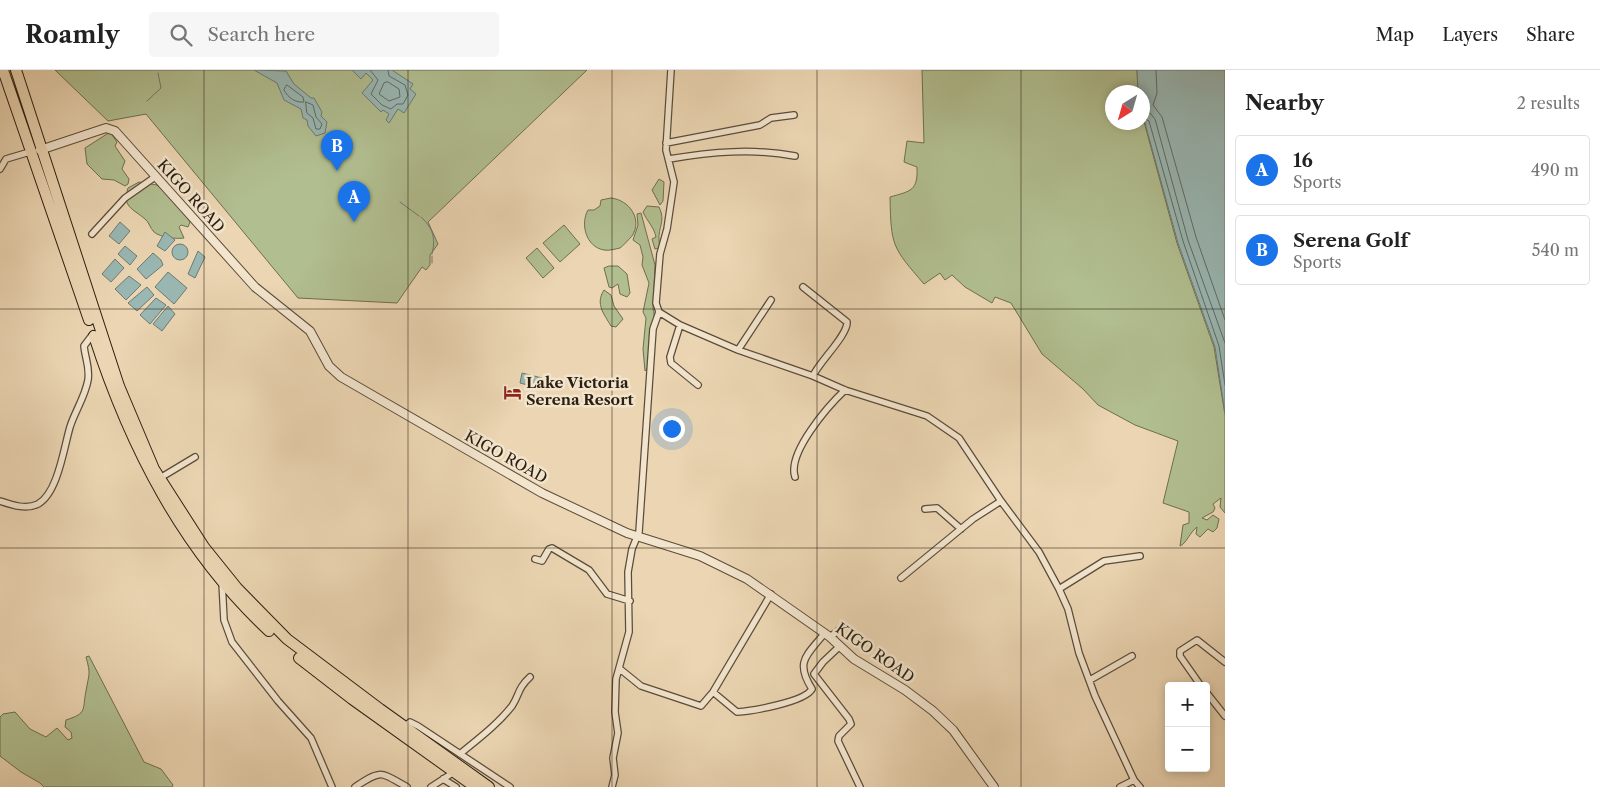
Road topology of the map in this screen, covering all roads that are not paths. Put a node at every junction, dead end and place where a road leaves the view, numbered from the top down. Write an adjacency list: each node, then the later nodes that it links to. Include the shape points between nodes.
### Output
1 (3, 70): 6 (highway)
2 (16, 70): 6 (highway)
3 (671, 70): 5 (street)
4 (794, 115): 5 (street)
5 (666, 143): 10 (street)
6 (35, 151): 9 (street); 12 (street, KIGO ROAD, via 106,128 125,142); 18 (highway); 25 (highway, via 119,386)
7 (0, 153): 9 (street)
8 (795, 156): 10 (street, via 731,151)
9 (6, 158): 11 (street)
10 (669, 159): 16 (street, via 674,182 660,254 656,296)
11 (0, 169)
12 (155, 177): 13 (street, via 125,198); 30 (street, KIGO ROAD, via 255,287 310,331 329,366 341,377 518,481)
13 (92, 234)
14 (803, 287): 20 (street, via 847,322 846,330)
15 (771, 300): 19 (street)
16 (658, 312): 17 (street); 30 (street, via 653,329 645,466)
17 (680, 325): 19 (street); 21 (street, via 671,363)
18 (93, 334): 26 (street, via 84,346 89,365 88,381 70,425 56,476 46,495 38,504 30,506); 34 (highway, via 142,461 182,527)
19 (738, 350): 20 (street)
20 (812, 376): 22 (street)
21 (698, 385)
22 (845, 390): 24 (street, via 810,433 793,468); 27 (street, via 927,416 951,431 968,450)
23 (195, 457): 25 (street)
24 (795, 477)
25 (160, 478): 50 (highway, via 204,547 260,613 310,657)
26 (0, 501)
27 (1001, 501): 29 (street); 35 (street, via 1039,552)
28 (925, 509): 29 (street, via 937,508)
29 (961, 529): 33 (street)
30 (637, 537): 36 (street, KIGO ROAD, via 717,563); 37 (street, via 628,572)
31 (1140, 556): 35 (street, via 1104,561)
32 (535, 559): 37 (street, via 542,561 552,548 589,570 606,594)
33 (901, 578)
34 (222, 582): 52 (highway, via 258,621 312,668); 55 (street, via 224,620 230,637 278,701 311,738)
35 (1060, 589): 45 (street)
36 (770, 594): 39 (street, KIGO ROAD); 47 (street)
37 (630, 601): 43 (street, via 629,632)
38 (843, 626): 39 (street)
39 (827, 636): 40 (street, KIGO ROAD); 47 (street, via 803,661 803,672 812,689 808,694 773,707 737,712)
40 (840, 646): 64 (street, via 814,674 849,719 850,724 838,741); 65 (street, KIGO ROAD, via 862,665 905,690 953,730)
41 (1132, 656): 45 (street)
42 (1225, 662): 46 (street, via 1194,639 1180,651 1180,656)
43 (620, 669): 47 (street, via 641,686 697,706 704,704); 63 (street, via 615,700 618,733)
44 (530, 677): 51 (street, via 520,686 513,704 504,715)
45 (1090, 680): 54 (street)
46 (1198, 682)
47 (713, 692)
48 (1210, 697): 49 (street)
49 (1225, 716)
50 (404, 727): 51 (street, via 410,722); 61 (highway)
51 (460, 754): 62 (street)
52 (454, 772): 53 (street); 60 (highway)
53 (443, 778): 58 (street); 59 (street)
54 (1134, 780): 66 (street); 67 (street)
55 (332, 787)
56 (356, 787): 57 (street, via 374,774)
57 (407, 787)
58 (431, 787)
59 (456, 787)
60 (474, 787)
61 (489, 787)
62 (510, 787)
63 (612, 787)
64 (860, 787)
65 (994, 787)
66 (1120, 787)
67 (1140, 787)

